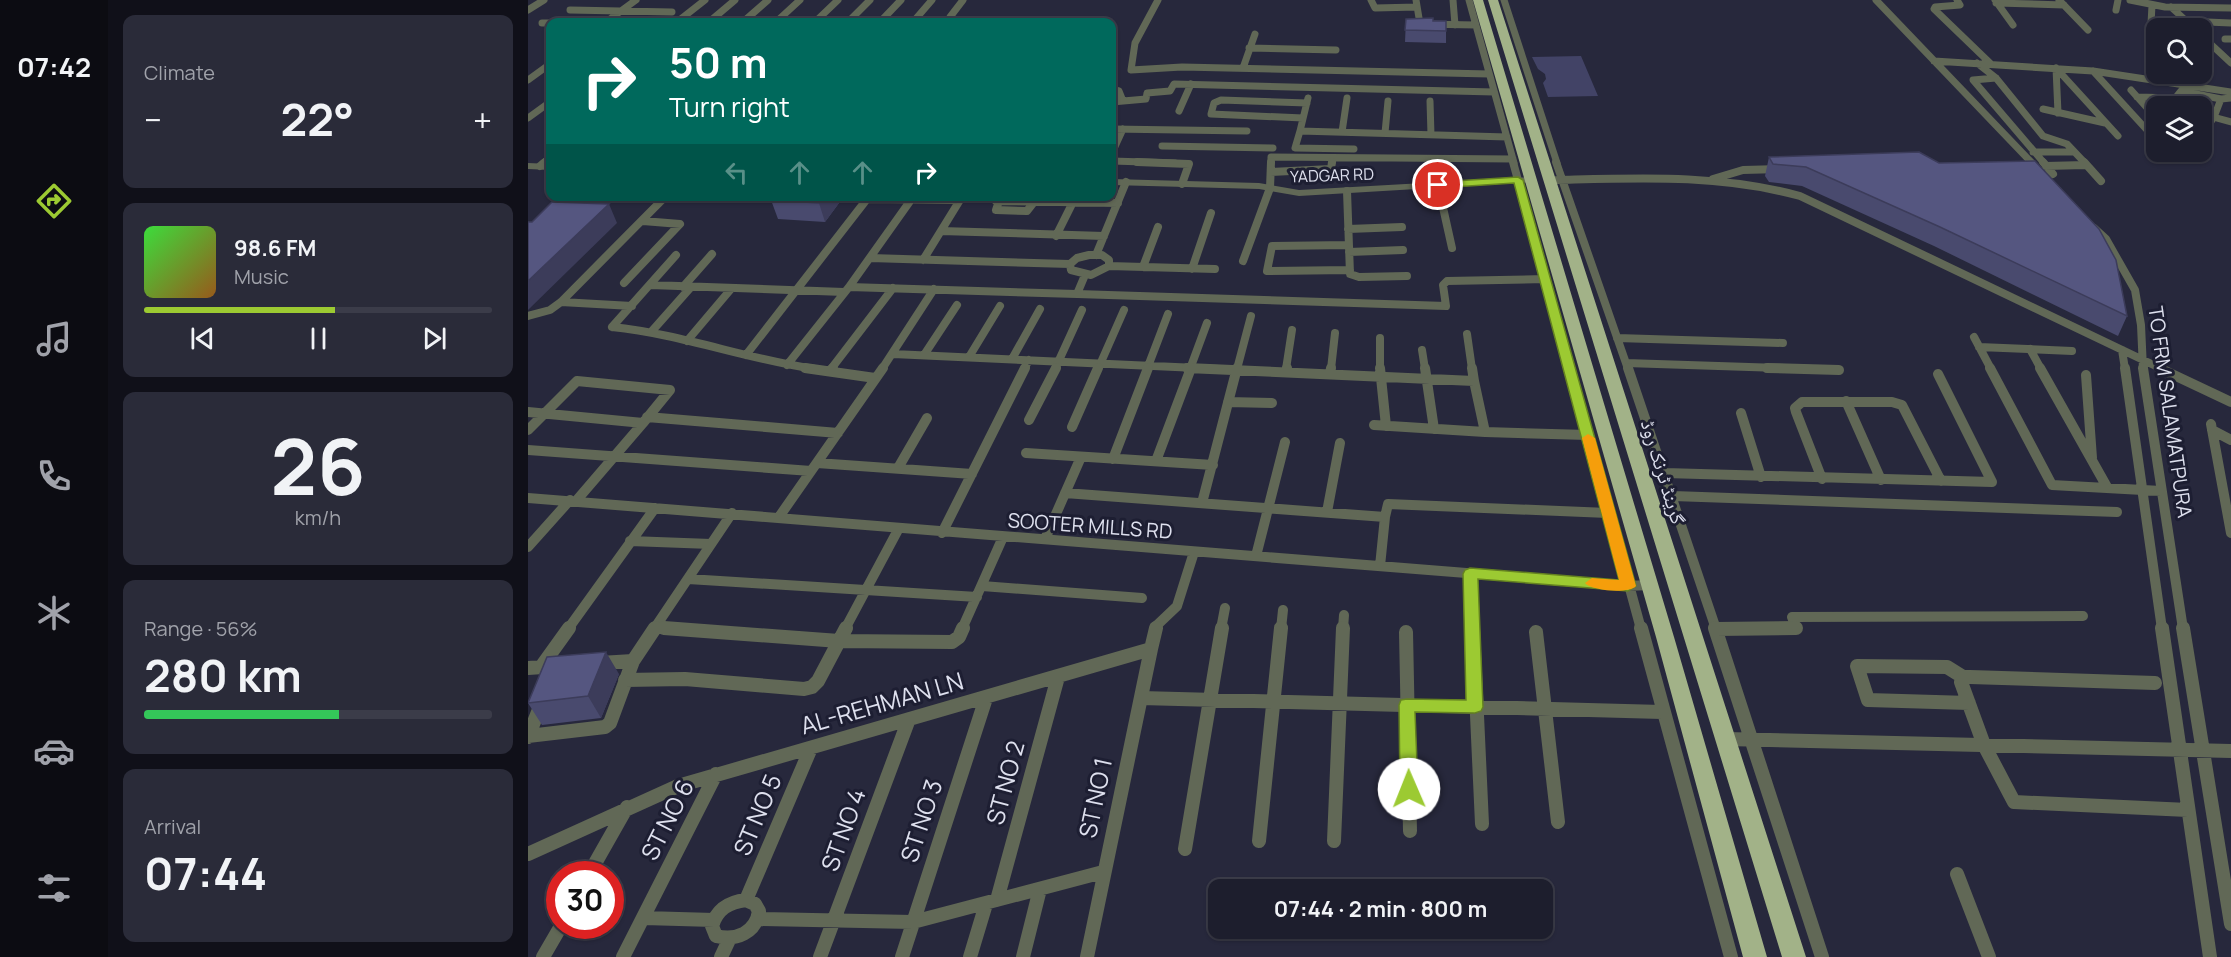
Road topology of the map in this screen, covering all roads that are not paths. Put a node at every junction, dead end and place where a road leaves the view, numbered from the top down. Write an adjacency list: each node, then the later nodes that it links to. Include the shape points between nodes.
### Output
1 (544, 0): 32 (street)
2 (636, 0): 35 (street)
3 (705, 0): 39 (street)
4 (735, 0): 40 (street)
5 (768, 0): 41 (street)
6 (800, 0): 42 (street)
7 (838, 0): 43 (street)
8 (870, 0): 44 (street)
9 (901, 0): 45 (street)
10 (932, 0): 46 (street)
11 (963, 0): 37 (street)
12 (1158, 0): 67 (street, via 1132,50 1131,70)
13 (1371, 0): 27 (street, via 1375,8)
14 (1453, 0): 53 (street)
15 (1469, 0): 54 (street)
16 (1478, 0): 75 (highway, گرینڈ ٹرنک روڈ)
17 (1493, 0): 57 (highway, گرینڈ ٹرنک روڈ)
18 (1504, 0): 57 (street)
19 (1876, 0): 62 (street)
20 (1957, 0): 64 (street, via 1960,5 1934,9)
21 (2118, 0): 34 (street)
22 (2130, 0): 28 (street)
23 (2190, 0): 31 (street)
24 (2223, 0): 30 (street)
25 (1995, 2): 26 (street); 55 (street)
26 (2061, 2): 56 (street)
27 (1416, 4): 53 (street, via 1420,24)
28 (2152, 5): 29 (street); 47 (street)
29 (2171, 7): 31 (street); 48 (street)
30 (2231, 7): 31 (street)
31 (2199, 8)
32 (528, 10)
33 (570, 10): 35 (street)
34 (2116, 10)
35 (621, 11): 36 (street); 38 (street)
36 (672, 12)
37 (950, 16)
38 (611, 18)
39 (682, 18)
40 (715, 18)
41 (748, 18)
42 (780, 18)
43 (819, 18)
44 (852, 18)
45 (884, 18)
46 (916, 18)
47 (2151, 18)
48 (2183, 18)
49 (2212, 22): 52 (street)
50 (542, 23): 51 (street)
51 (546, 23)
52 (2231, 23)
53 (1455, 25): 54 (street)
54 (1476, 25): 75 (street)
55 (2013, 25)
56 (2088, 30)
57 (1509, 32): 75 (highway, گرینڈ ٹرنک روڈ); 116 (street)
58 (1255, 34): 60 (street)
59 (2212, 45): 65 (street)
60 (1249, 48): 61 (street); 67 (street)
61 (1336, 50)
62 (1934, 60): 63 (street); 132 (street)
63 (1977, 63): 64 (street); 73 (street)
64 (1990, 63): 68 (street)
65 (2231, 63)
66 (546, 67): 71 (street)
67 (1243, 68): 69 (street)
68 (2056, 68): 70 (street); 97 (street); 103 (street)
69 (1290, 69): 75 (street); 77 (street)
70 (2093, 71): 80 (street); 106 (street)
71 (536, 76): 72 (street); 74 (street)
72 (546, 76)
73 (1996, 78): 120 (street, via 1973,80); 121 (street, via 2043,136 2064,143)
74 (528, 80)
75 (1500, 80): 77 (street); 114 (street); 116 (highway, گرینڈ ٹرنک روڈ); 134 (highway, گرینڈ ٹرنک روڈ)
76 (1191, 84): 77 (street); 89 (street, via 1174,84 1165,93 1150,92 1146,99); 96 (street)
77 (1286, 86)
78 (1116, 90): 89 (street)
79 (2131, 90): 83 (street)
80 (2231, 92)
81 (2177, 96): 82 (street, via 2181,91)
82 (2207, 96)
83 (2137, 97): 84 (street); 94 (street)
84 (2146, 97)
85 (2212, 97): 88 (street)
86 (1347, 98): 109 (street)
87 (2231, 98): 88 (street)
88 (2222, 99): 98 (street)
89 (1123, 101): 92 (street)
90 (1388, 101): 111 (street)
91 (1430, 101): 112 (street)
92 (1116, 102)
93 (546, 105): 99 (street)
94 (2146, 107)
95 (2043, 109): 97 (street)
96 (1179, 111)
97 (2058, 113): 103 (street)
98 (2214, 117): 101 (street); 102 (street)
99 (528, 118)
100 (1303, 118): 100 (street, via 1307,100 1221,100 1214,103 1211,114); 108 (street)
101 (2212, 120)
102 (2231, 122)
103 (2106, 123): 113 (street)
104 (1116, 129): 105 (street)
105 (1123, 129): 107 (street); 117 (street)
106 (2146, 129)
107 (1247, 131)
108 (1300, 131): 109 (street); 122 (street, via 1295,148)
109 (1342, 132): 110 (street)
110 (1357, 133): 111 (street); 122 (street)
111 (1385, 133): 112 (street)
112 (1431, 135): 114 (street)
113 (2118, 136)
114 (1507, 137): 125 (street)
115 (1275, 139): 119 (street)
116 (1544, 143): 135 (highway, گرینڈ ٹرنک روڈ)
117 (1116, 144)
118 (1162, 146): 119 (street)
119 (1273, 148): 123 (street)
120 (2033, 152): 121 (street); 132 (street)
121 (2074, 152): 127 (street)
122 (1353, 154): 124 (street); 125 (street)
123 (1271, 157): 124 (street); 131 (street)
124 (1333, 158): 131 (street, via 1331,169)
125 (1513, 159): 134 (street)
126 (1116, 161): 140 (street, via 1189,164)
127 (2085, 165): 132 (street); 137 (street)
128 (528, 166): 129 (street)
129 (545, 166)
130 (1789, 169): 136 (street, via 1743,170)
131 (1271, 172): 143 (street)
132 (2043, 172): 133 (street); 141 (street)
133 (2030, 173)
134 (1525, 180): 142 (street, YADGAR RD); 178 (street); 303 (highway, گرینڈ ٹرنک روڈ)
135 (1556, 180): 136 (street); 204 (street); 316 (highway, گرینڈ ٹرنک روڈ)
136 (1710, 180): 209 (street, via 1800,195)
137 (2101, 181)
138 (1116, 182): 139 (street, YADGAR RD)
139 (1126, 182): 140 (street, YADGAR RD); 151 (street)
140 (1182, 184): 143 (street, YADGAR RD)
141 (2052, 184)
142 (1438, 185): 144 (street, YADGAR RD); 162 (street)
143 (1270, 188): 144 (street, YADGAR RD, via 1299,193); 169 (street)
144 (1347, 190): 157 (street)
145 (661, 201): 154 (street)
146 (866, 201): 186 (street)
147 (910, 201): 167 (street)
148 (959, 201): 158 (street)
149 (998, 201): 150 (street, via 996,210 1024,211 1034,201)
150 (1073, 202): 151 (street); 159 (street)
151 (1118, 203): 160 (street)
152 (1211, 213): 173 (street)
153 (2084, 218): 216 (street, TO FRM SALAMATPURA, via 2106,239 2135,290)
154 (643, 221): 179 (street, via 680,224); 188 (street)
155 (1158, 226): 172 (street)
156 (1402, 227): 157 (street)
157 (1348, 229): 161 (street)
158 (941, 231): 159 (street); 168 (street)
159 (1056, 236): 160 (street)
160 (1104, 236): 166 (street)
161 (1349, 248): 163 (street); 175 (street); 175 (street, via 1272,246 1267,272)
162 (1452, 248)
163 (1403, 250)
164 (712, 254): 181 (street)
165 (676, 255): 180 (street)
166 (1096, 255): 170 (street, via 1077,258); 171 (street, via 1109,260)
167 (870, 258): 168 (street); 184 (street)
168 (923, 260): 170 (street)
169 (1243, 261)
170 (1070, 264): 176 (street, via 1071,270)
171 (1109, 266): 172 (street); 176 (street, via 1097,274)
172 (1143, 267): 173 (street)
173 (1192, 269): 174 (street)
174 (1215, 269)
175 (1350, 270): 177 (street, via 1350,274 1359,277)
176 (1085, 275): 187 (street)
177 (1407, 276)
178 (1545, 279): 187 (street, via 1447,281 1443,285 1446,306); 252 (street)
179 (624, 283)
180 (650, 285): 181 (street); 190 (street)
181 (687, 287): 183 (street); 200 (street)
182 (893, 288): 184 (street); 185 (street); 226 (street)
183 (731, 289): 186 (street); 205 (street)
184 (847, 289): 186 (street); 221 (street)
185 (934, 289): 187 (street); 211 (street)
186 (798, 291): 212 (street)
187 (1077, 294)
188 (561, 302): 190 (street); 196 (street, via 539,315)
189 (957, 305): 213 (street)
190 (632, 306): 200 (street, via 612,327)
191 (1000, 306): 214 (street)
192 (1041, 309): 215 (street)
193 (1082, 310): 218 (street)
194 (1124, 310): 220 (street)
195 (1168, 314): 222 (street)
196 (528, 316)
197 (1251, 316): 224 (street)
198 (1207, 323): 223 (street)
199 (1292, 330): 227 (street)
200 (652, 331): 205 (street)
201 (1335, 333): 228 (street)
202 (1467, 334): 234 (street)
203 (1380, 338): 231 (street)
204 (1617, 338): 206 (street); 219 (street)
205 (687, 341): 212 (street)
206 (1783, 342)
207 (2030, 349): 210 (street); 263 (street); 274 (street, via 1976,342 2052,484)
208 (1422, 350): 233 (street)
209 (2122, 350): 216 (street); 275 (street)
210 (2072, 351)
211 (893, 354): 213 (street); 232 (street)
212 (746, 355): 221 (street)
213 (924, 355): 214 (street)
214 (969, 357): 215 (street)
215 (1012, 359): 217 (street)
216 (2142, 359): 237 (street); 276 (street, TO FRM SALAMATPURA)
217 (1029, 360): 218 (street); 268 (street)
218 (1059, 362): 220 (street); 244 (street)
219 (1626, 363): 225 (street); 269 (street)
220 (1102, 364): 222 (street); 247 (street)
221 (787, 365): 226 (street)
222 (1148, 366): 223 (street); 260 (street)
223 (1191, 368): 224 (street); 262 (street)
224 (1238, 370): 227 (street); 236 (street)
225 (1839, 370)
226 (830, 371): 232 (street)
227 (1286, 372): 228 (street)
228 (1330, 374): 231 (street)
229 (1938, 374): 273 (street, via 1992,482)
230 (2086, 375): 263 (street)
231 (1380, 376): 233 (street); 246 (street)
232 (875, 378): 251 (street)
233 (1427, 379): 234 (street); 248 (street)
234 (1474, 381): 250 (street)
235 (1846, 401): 271 (street, via 1810,400 1795,408); 272 (street); 273 (street, via 1902,405)
236 (1228, 402): 238 (street); 264 (street)
237 (2231, 402)
238 (1272, 403)
239 (528, 412): 241 (street)
240 (1741, 413): 270 (street)
241 (544, 414): 243 (street); 243 (street, via 577,381 670,390); 249 (street)
242 (927, 418): 267 (street)
243 (645, 420): 251 (street); 259 (street)
244 (1029, 420)
245 (1374, 425): 246 (street)
246 (1386, 426): 248 (street)
247 (1072, 427)
248 (1434, 429): 250 (street)
249 (528, 430)
250 (1485, 432): 252 (street)
251 (838, 433): 266 (street)
252 (1588, 435): 287 (street)
253 (2231, 440): 261 (street, via 2212,427)
254 (1285, 442): 283 (street)
255 (1340, 443): 284 (street)
256 (528, 450): 259 (street)
257 (1026, 453): 258 (street)
258 (1081, 457): 260 (street); 277 (street)
259 (613, 458): 266 (street); 280 (street)
260 (1113, 459): 262 (street)
261 (2218, 459): 265 (street); 292 (street)
262 (1156, 461): 264 (street)
263 (2092, 461): 274 (street)
264 (1213, 465): 281 (street)
265 (2231, 466)
266 (814, 467): 267 (street); 288 (street)
267 (898, 468): 268 (street)
268 (972, 474): 291 (street)
269 (1665, 474): 270 (street); 278 (street)
270 (1761, 477): 271 (street)
271 (1822, 479): 272 (street)
272 (1881, 480): 273 (street)
273 (1941, 481)
274 (2107, 487): 275 (street)
275 (2141, 488): 276 (street); 343 (street)
276 (2161, 491): 344 (street, TO FRM SALAMATPURA)
277 (1065, 493): 281 (street); 294 (street)
278 (1673, 496): 285 (street); 313 (street)
279 (528, 498): 280 (street, SOOTER MILLS RD)
280 (573, 501): 282 (street, SOOTER MILLS RD); 297 (street)
281 (1202, 503): 283 (street)
282 (654, 508): 286 (street, SOOTER MILLS RD); 295 (street)
283 (1268, 508): 284 (street); 299 (street)
284 (1327, 512): 289 (street)
285 (2117, 512)
286 (732, 513): 288 (street, SOOTER MILLS RD); 296 (street)
287 (1608, 513): 289 (street, via 1388,504); 304 (street)
288 (779, 517): 290 (street, SOOTER MILLS RD)
289 (1385, 517): 300 (street)
290 (899, 528): 291 (street, SOOTER MILLS RD); 305 (street)
291 (942, 533): 293 (street, SOOTER MILLS RD)
292 (2231, 534)
293 (1003, 537): 294 (street, SOOTER MILLS RD); 306 (street)
294 (1045, 539): 298 (street, SOOTER MILLS RD)
295 (630, 541): 296 (street); 322 (street)
296 (711, 544): 302 (street)
297 (528, 547)
298 (1194, 552): 299 (street, SOOTER MILLS RD); 319 (street, via 1177,606 1156,625)
299 (1256, 556): 300 (street, SOOTER MILLS RD)
300 (1380, 566): 301 (street, SOOTER MILLS RD)
301 (1470, 574): 304 (street, SOOTER MILLS RD); 334 (street)
302 (688, 579): 305 (street); 312 (street)
303 (1649, 585): 304 (street, SOOTER MILLS RD); 317 (highway, گرینڈ ٹرنک روڈ)
304 (1628, 586): 336 (street)
305 (865, 590): 306 (street); 318 (street)
306 (980, 591): 307 (street); 318 (street, via 956,641)
307 (1142, 598)
308 (1225, 608): 329 (street)
309 (1283, 610): 330 (street)
310 (1344, 615): 331 (street)
311 (2083, 616): 313 (street, via 1792,617 1796,628)
312 (656, 627): 318 (street); 320 (street)
313 (1716, 629): 340 (street)
314 (1406, 632): 333 (street)
315 (1536, 632): 335 (street)
316 (1692, 635): 317 (highway); 339 (highway, گرینڈ ٹرنک روڈ)
317 (1665, 637): 379 (highway, گرینڈ ٹرنک روڈ)
318 (839, 640): 325 (street, via 818,681 804,689 685,679)
319 (1151, 649): 323 (street, AL-REHMAN LN); 328 (street, ST NO 1)
320 (633, 660): 321 (street); 325 (street)
321 (589, 664)
322 (534, 668): 338 (street, via 556,673)
323 (1058, 677): 327 (street, AL-REHMAN LN); 361 (street, ST NO 2)
324 (1963, 677): 326 (street); 332 (street, via 1961,682); 332 (street, via 1947,667 1857,666 1868,700)
325 (625, 680): 338 (street, via 610,723 605,727)
326 (2155, 683)
327 (986, 698): 337 (street, AL-REHMAN LN); 366 (street, ST NO 3)
328 (1141, 698): 329 (street); 357 (street, ST NO 1)
329 (1209, 700): 330 (street); 354 (street)
330 (1273, 702): 331 (street); 352 (street)
331 (1341, 703): 333 (street); 353 (street)
332 (1969, 703): 341 (street)
333 (1407, 705): 334 (street); 351 (street)
334 (1475, 707): 335 (street); 350 (street)
335 (1544, 709): 336 (street); 349 (street)
336 (1662, 712): 378 (street)
337 (909, 719): 342 (street, AL-REHMAN LN); 365 (street, ST NO 4)
338 (528, 737)
339 (1725, 739): 340 (street); 380 (highway, گرینڈ ٹرنک روڈ)
340 (1752, 739): 341 (street); 381 (street)
341 (1984, 745): 343 (street); 348 (street, via 2014,802)
342 (811, 748): 346 (street, AL-REHMAN LN); 360 (street, ST NO 5)
343 (2179, 749): 344 (street); 348 (street)
344 (2202, 749): 345 (street); 367 (street, TO FRM SALAMATPURA)
345 (2231, 751)
346 (716, 774): 347 (street, AL-REHMAN LN); 362 (street, ST NO 6)
347 (627, 807): 355 (street, AL-REHMAN LN); 356 (street)
348 (2188, 810): 383 (street)
349 (1558, 822)
350 (1482, 824)
351 (1410, 831)
352 (1258, 841)
353 (1334, 841)
354 (1185, 849)
355 (528, 854)
356 (596, 861)
357 (1103, 872): 359 (street); 377 (street, ST NO 1)
358 (1957, 873): 382 (street)
359 (1040, 889): 361 (street); 376 (street)
360 (746, 900): 363 (street, via 756,904); 364 (street, via 724,907)
361 (991, 902): 366 (street); 375 (street, ST NO 2)
362 (644, 918): 364 (street); 371 (street, ST NO 6)
363 (758, 919): 365 (street); 369 (street, via 743,935)
364 (714, 920): 369 (street, via 716,936)
365 (834, 921): 366 (street); 373 (street, ST NO 4)
366 (913, 922): 374 (street, ST NO 3)
367 (2231, 924)
368 (553, 939): 370 (street)
369 (729, 940): 372 (street)
370 (543, 957)
371 (623, 957)
372 (721, 957)
373 (820, 957)
374 (902, 957)
375 (970, 957)
376 (1023, 957)
377 (1087, 957)
378 (1731, 957)
379 (1755, 957)
380 (1794, 957)
381 (1822, 957)
382 (1989, 957)
383 (2210, 957)

